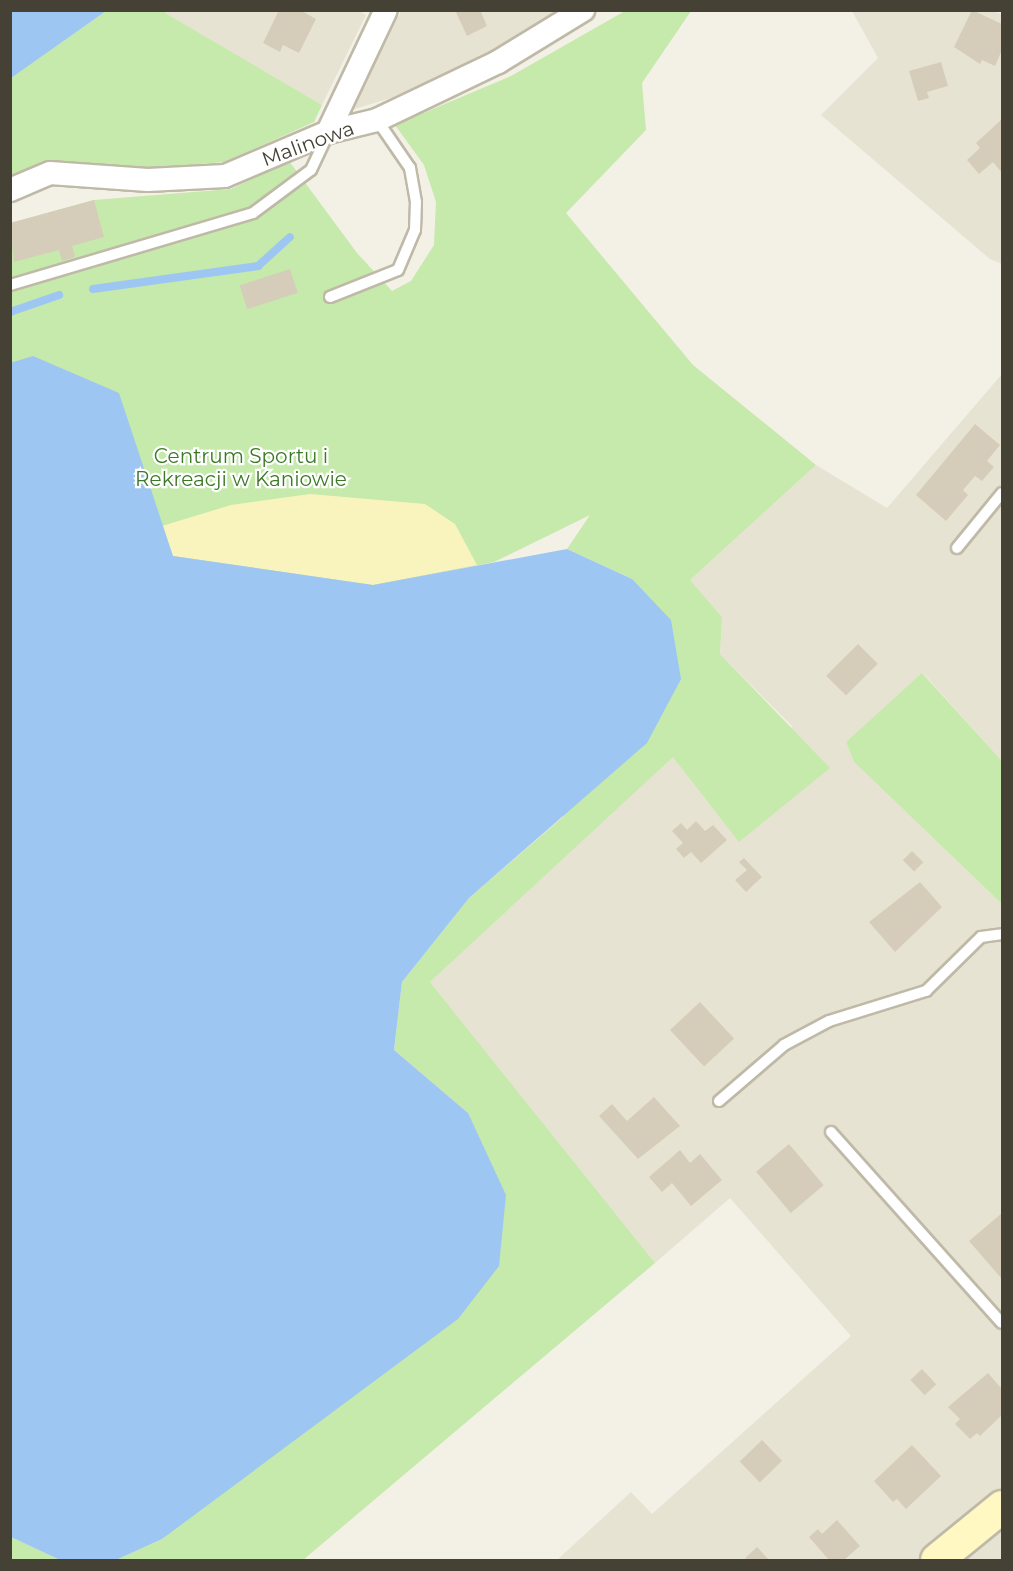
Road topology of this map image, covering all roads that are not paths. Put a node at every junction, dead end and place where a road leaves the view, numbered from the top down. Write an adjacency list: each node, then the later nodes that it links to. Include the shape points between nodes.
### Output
1 (386, 10): 4 (street)
2 (583, 10): 3 (street, Malinowa, via 498,62)
3 (377, 120): 4 (street, Malinowa); 7 (lane, via 410,168 416,202 415,230 398,270)
4 (328, 132): 5 (street, Malinowa, via 225,176 148,180 50,173); 6 (lane, via 311,170 253,213)
5 (10, 190)
6 (10, 285)
7 (330, 297)
8 (1002, 493): 9 (lane)
9 (957, 548)
10 (1002, 934): 11 (lane, via 981,937 926,991 828,1021 784,1045)
11 (719, 1101)
12 (831, 1132): 13 (lane)
13 (1002, 1323)
14 (1002, 1507): 15 (street)
15 (938, 1560)

